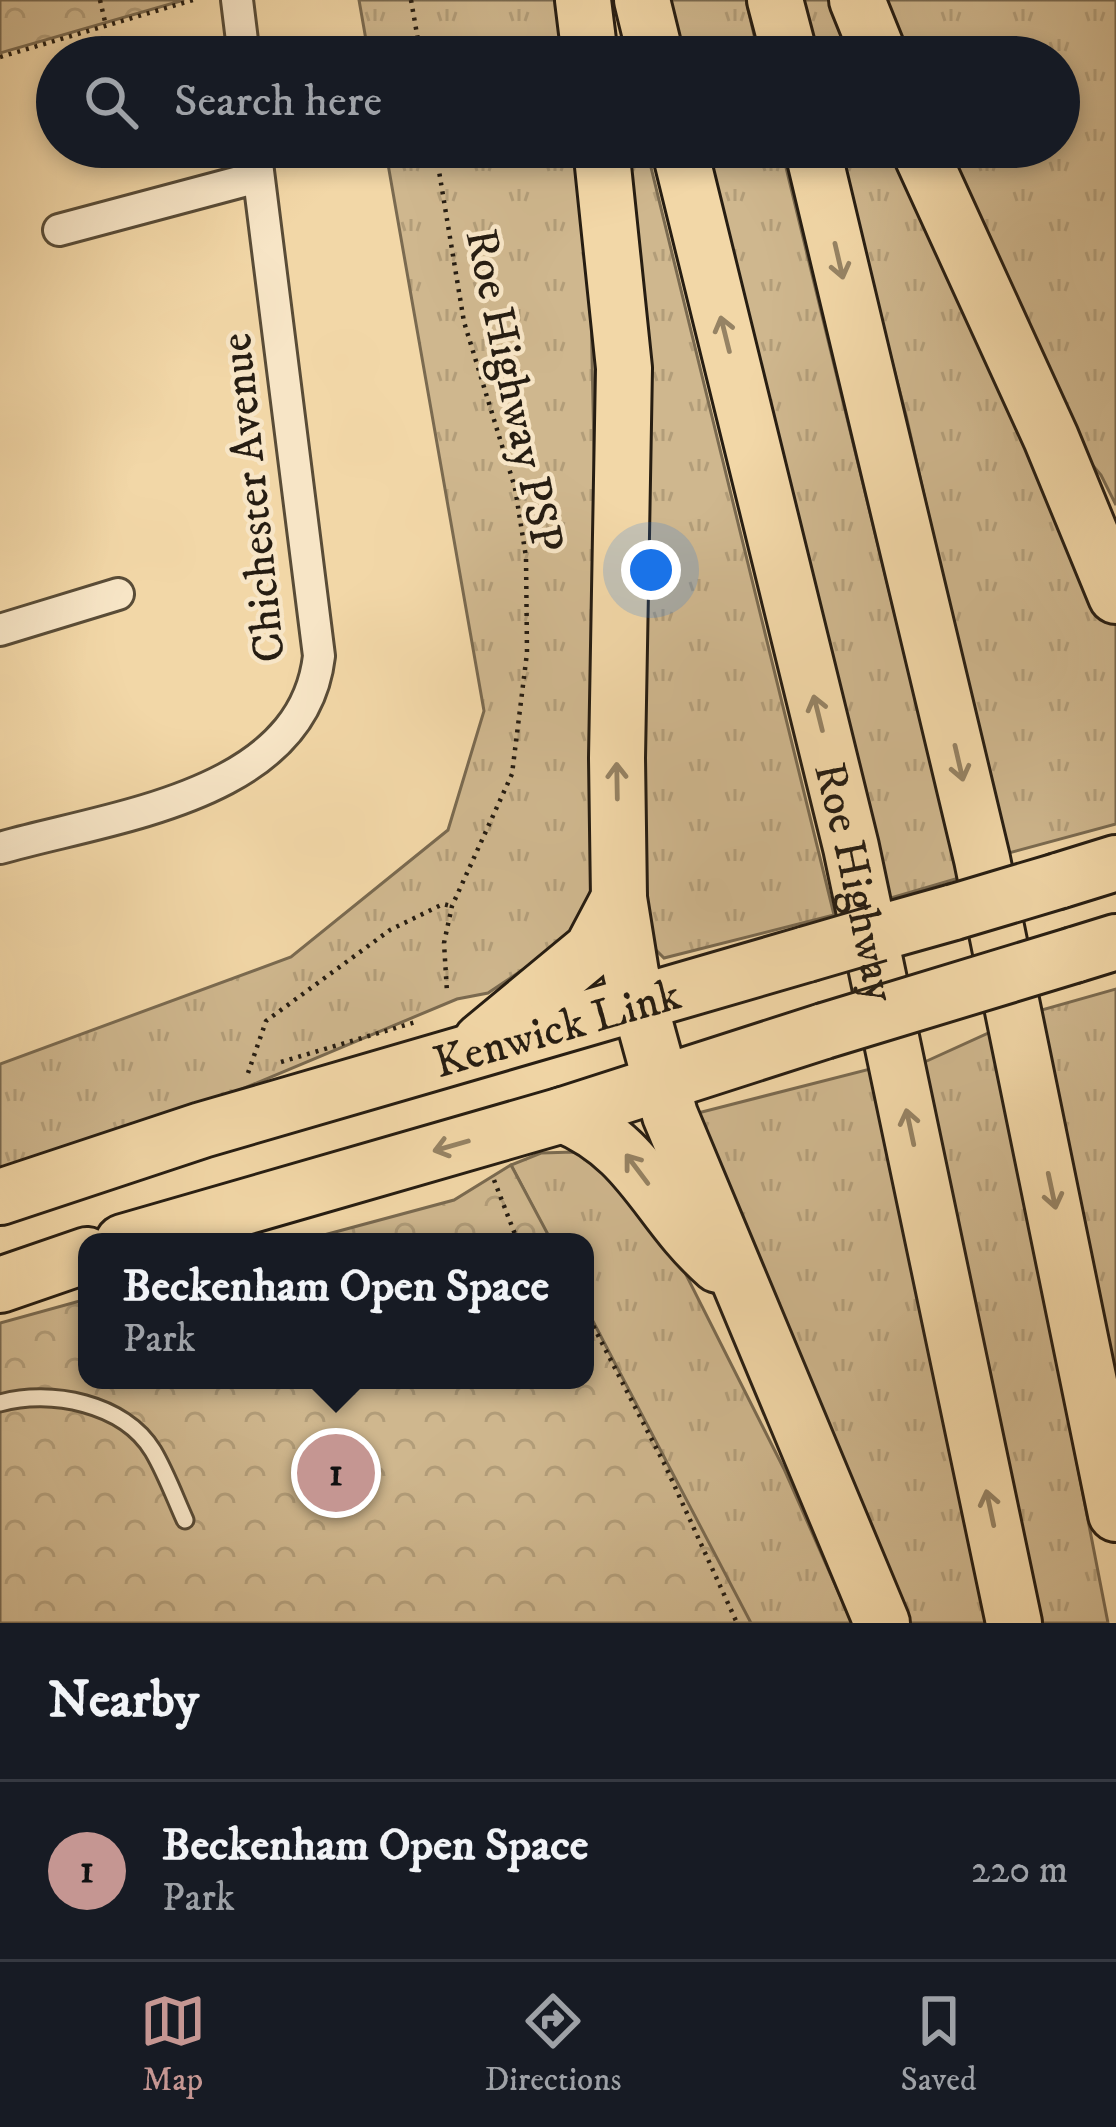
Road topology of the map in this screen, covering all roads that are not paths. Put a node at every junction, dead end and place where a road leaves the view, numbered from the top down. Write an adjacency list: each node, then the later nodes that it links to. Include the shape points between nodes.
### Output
1 (237, 0): 6 (street)
2 (583, 0): 7 (highway)
3 (642, 0): 8 (highway)
4 (775, 0): 9 (highway)
5 (857, 0): 10 (highway)
6 (241, 36)
7 (587, 36)
8 (651, 36)
9 (784, 36)
10 (872, 36)
11 (239, 168): 17 (street)
12 (257, 168): 23 (street, Chichester Avenue, via 320,656 315,692 264,758 212,788)
13 (603, 168): 25 (highway, one-way to 13, via 624,368)
14 (684, 168): 40 (highway, Roe Highway, one-way to 14, via 850,847)
15 (817, 168): 37 (highway, one-way to 37, via 982,859)
16 (928, 168): 18 (highway)
17 (59, 230)
18 (1051, 438): 19 (highway, via 1093,490); 21 (highway)
19 (1116, 540)
20 (118, 594): 22 (street)
21 (1116, 596)
22 (0, 630)
23 (0, 848)
24 (1116, 863): 27 (highway, Kenwick Link, bridge)
25 (619, 898): 27 (highway); 28 (highway, via 592,949)
26 (1095, 949): 29 (highway, Kenwick Link, bridge)
27 (638, 1001): 28 (highway, Kenwick Link); 29 (highway)
28 (471, 1051): 31 (highway, Kenwick Link)
29 (660, 1082): 30 (highway, Kenwick Link); 35 (highway)
30 (563, 1115): 32 (highway, Kenwick Link, one-way to 32); 35 (highway, one-way to 30, via 693,1244 618,1144)
31 (0, 1197)
32 (154, 1233)
33 (78, 1258): 34 (highway)
34 (0, 1285)
35 (742, 1287): 39 (highway)
36 (0, 1402): 38 (lane, via 73,1398 114,1418 151,1447)
37 (1116, 1514)
38 (185, 1520)
39 (882, 1623)
40 (1014, 1623)

